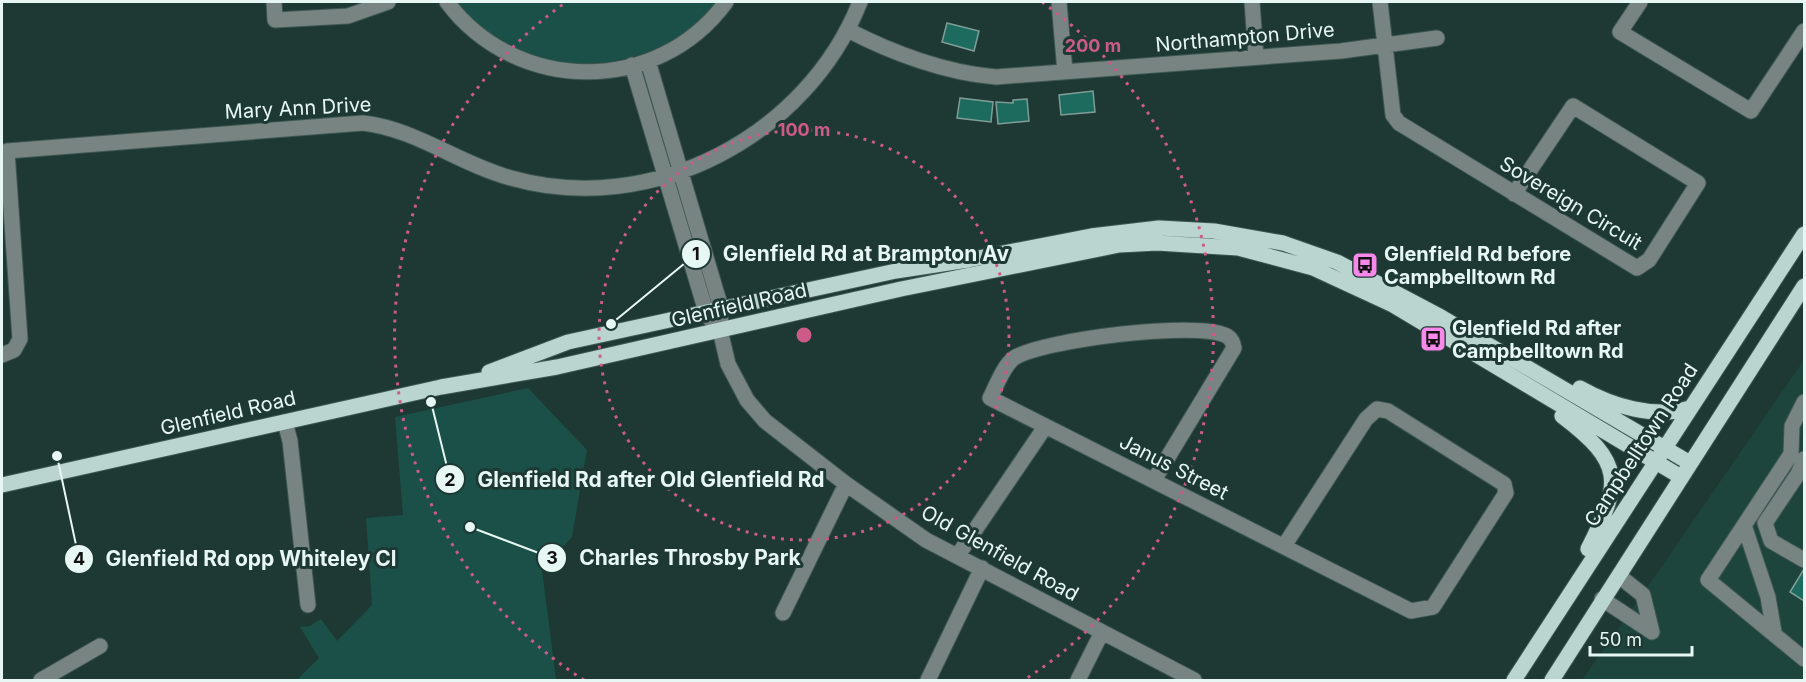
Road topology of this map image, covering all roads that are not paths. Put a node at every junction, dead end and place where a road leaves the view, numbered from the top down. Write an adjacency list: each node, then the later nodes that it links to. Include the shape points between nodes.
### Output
1 (274, 2): 2 (street, via 275,20 348,16)
2 (388, 2)
3 (447, 2): 16 (street, via 481,37 537,65 572,73 610,71)
4 (726, 2): 15 (street, via 696,33)
5 (860, 2): 10 (street, Mary Ann Drive)
6 (1059, 2): 17 (street)
7 (1252, 2): 14 (street)
8 (1380, 2): 13 (street, Sovereign Circuit)
9 (1640, 2): 11 (street, via 1620,32 1751,111)
10 (848, 30): 17 (street, Northampton Drive, via 942,67 979,76); 19 (street, Mary Ann Drive, via 822,68 780,114 729,151)
11 (1804, 31)
12 (1437, 38): 13 (street, Northampton Drive)
13 (1383, 45): 14 (street, Northampton Drive); 21 (street, Sovereign Circuit, via 1392,115 1399,123)
14 (1256, 57): 17 (street, Northampton Drive)
15 (648, 61): 16 (street); 19 (street)
16 (632, 65): 20 (street)
17 (1065, 72)
18 (4, 151): 20 (street, Mary Ann Drive, via 363,123 387,126 478,167 529,183 582,188); 28 (street, Mary Ann Drive, via 20,339 14,350)
19 (681, 173): 20 (street, Mary Ann Drive); 24 (street)
20 (665, 177): 25 (street)
21 (1514, 194): 21 (street, Sovereign Circuit, via 1573,105 1698,183 1648,260 1637,268)
22 (1804, 234): 32 (main road, Campbelltown Road)
23 (1804, 286): 37 (main road)
24 (722, 308): 25 (main road, Glenfield Road); 26 (main road, Glenfield Road, via 896,271 1091,236 1159,228 1214,231 1283,243 1337,262); 27 (street)
25 (706, 312): 27 (street); 30 (main road, Glenfield Road, via 568,342)
26 (1441, 317): 32 (main road, via 1491,337 1607,401 1650,411); 35 (main road, Glenfield Road)
27 (720, 330): 29 (main road, Glenfield Road, via 1119,245 1202,244 1238,248 1313,268 1392,305); 30 (main road, Glenfield Road, via 557,367); 40 (street, Old Glenfield Road, via 728,364 747,400 765,421)
28 (2, 355)
29 (1511, 378): 35 (main road, Glenfield Road); 51 (main road, via 1571,423 1600,449 1610,465 1608,511)
30 (464, 382): 33 (main road, Glenfield Road)
31 (1804, 402): 36 (street, via 1792,426)
32 (1690, 408): 35 (main road, Campbelltown Road)
33 (285, 422): 41 (main road, Glenfield Road); 49 (street)
34 (1045, 427): 39 (street, Janus Street); 39 (street, Janus Street, via 990,398 1015,358 1031,351 1120,334 1193,329 1226,335 1234,348); 44 (street)
35 (1659, 455): 37 (main road, Glenfield Road); 38 (main road, Glenfield Road); 51 (main road, Campbelltown Road)
36 (1801, 459): 42 (street); 45 (street, via 1798,474 1766,524 1766,531 1777,547)
37 (1690, 463): 38 (main road)
38 (1681, 477): 47 (main road)
39 (1154, 480): 43 (street, Janus Street)
40 (846, 484): 44 (street, Old Glenfield Road, via 926,540); 50 (street)
41 (2, 485)
42 (1744, 525): 53 (street, via 1768,597); 53 (street, via 1708,580)
43 (1284, 546): 43 (street, Janus Street, via 1412,611 1427,610 1433,607 1506,493 1504,484 1388,411 1377,409 1366,419)
44 (957, 555): 46 (street, Old Glenfield Road)
45 (1804, 560)
46 (982, 568): 52 (street, Old Glenfield Road); 57 (street)
47 (1619, 576): 48 (main road); 48 (street, via 1643,595 1652,632)
48 (1602, 599): 61 (main road)
49 (308, 605)
50 (783, 613)
51 (1555, 615): 60 (main road, Campbelltown Road)
52 (1102, 632): 58 (street); 59 (street, Old Glenfield Road)
53 (1774, 632): 55 (street)
54 (100, 646): 56 (street)
55 (1804, 659)
56 (41, 681)
57 (928, 681)
58 (1078, 681)
59 (1194, 681)
60 (1514, 681)
61 (1552, 681)

